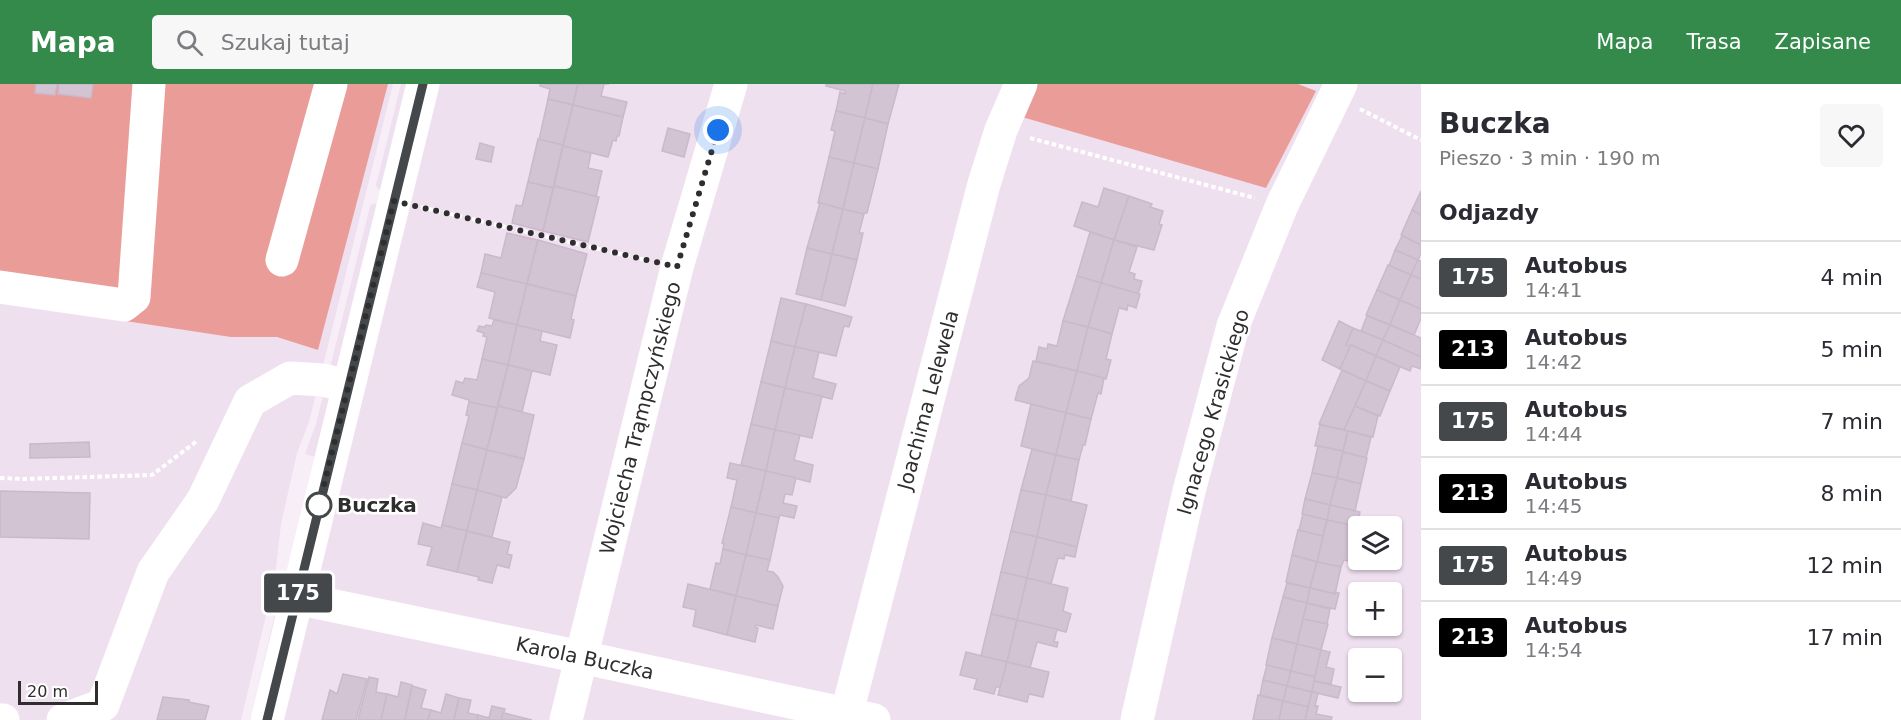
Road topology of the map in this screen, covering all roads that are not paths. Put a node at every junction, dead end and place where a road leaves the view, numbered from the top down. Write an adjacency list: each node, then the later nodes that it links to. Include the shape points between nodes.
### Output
1 (148, 84): 8 (street, via 134,297 124,304)
2 (332, 84): 7 (street)
3 (423, 84): 9 (street)
4 (731, 84): 11 (street, Wojciecha Trąmpczyńskiego, via 677,267)
5 (1021, 84): 12 (street, Joachima Lelewela, via 984,184)
6 (1338, 90): 16 (street, Ignacego Krasickiego, via 1282,205 1233,326 1189,492)
7 (282, 260)
8 (0, 287)
9 (348, 386): 10 (street); 13 (street, via 290,378 250,401 203,500 153,572 103,705)
10 (296, 598): 11 (street, Karola Buczka); 14 (street)
11 (582, 657): 12 (street, Karola Buczka); 15 (street, Wojciecha Trąmpczyńskiego)
12 (856, 718)
13 (63, 720)
14 (267, 720)
15 (566, 720)
16 (1137, 720)

